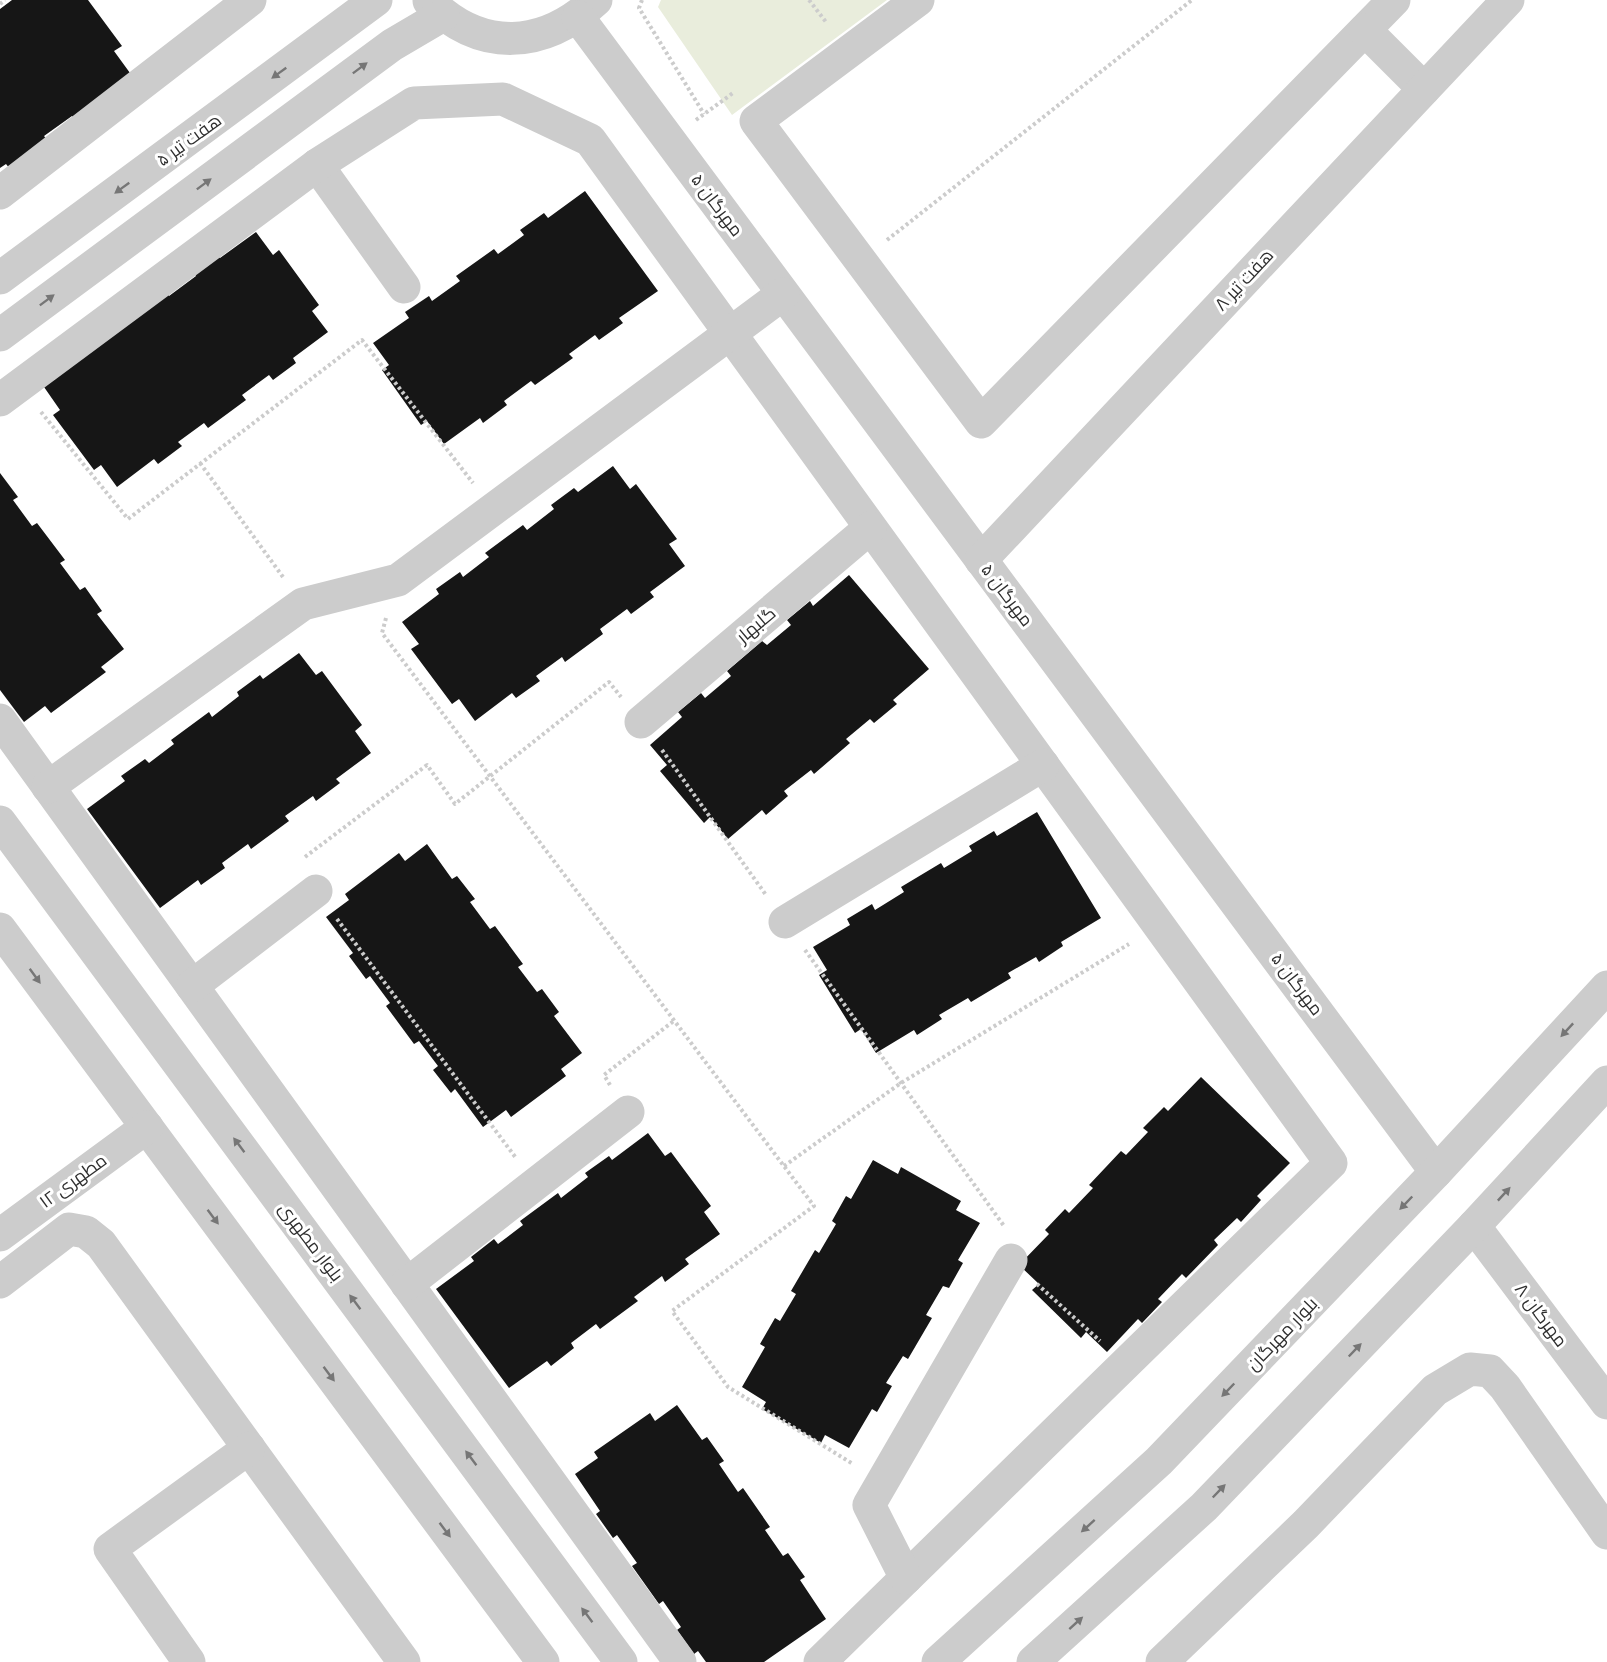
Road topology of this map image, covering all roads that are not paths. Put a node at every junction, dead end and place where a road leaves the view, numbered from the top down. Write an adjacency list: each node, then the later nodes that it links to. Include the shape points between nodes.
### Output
1 (250, 0): 11 (street)
2 (376, 0): 12 (street, هفت تیر ۵, one-way to 12)
3 (918, 0): 8 (street, via 756,121 981,422)
4 (1395, 0): 8 (street)
5 (1508, 0): 9 (street, هفت تیر ۸)
6 (436, 8): 7 (street, via 468,30 486,36 524,39 553,32); 16 (street, one-way to 6, via 392,45)
7 (587, 9): 14 (street, مهرگان ۵)
8 (1365, 30): 9 (street)
9 (1424, 89): 19 (street, هفت تیر ۸)
10 (316, 165): 13 (street); 15 (street, via 414,103 503,99 590,141); 17 (street)
11 (0, 193)
12 (0, 278)
13 (404, 287)
14 (783, 294): 15 (street); 19 (street, مهرگان ۵)
15 (730, 334): 18 (street); 23 (street, via 398,580 303,604)
16 (0, 335)
17 (10, 393)
18 (870, 528): 21 (street, گلبهار); 22 (street)
19 (981, 560): 33 (street, مهرگان ۵)
20 (0, 720): 23 (street)
21 (641, 722)
22 (1043, 765): 26 (street); 42 (street, via 1331,1163)
23 (48, 787): 28 (street)
24 (0, 822): 46 (street, بلوار مطهری, one-way to 24)
25 (316, 891): 28 (street)
26 (785, 922)
27 (0, 929): 32 (street, one-way to 32)
28 (192, 986): 38 (street)
29 (1607, 987): 33 (street, بلوار مهرگان, one-way to 33)
30 (1607, 1082): 34 (street, one-way to 30)
31 (628, 1112): 38 (street)
32 (147, 1127): 35 (street, مطهری ۱۲); 45 (street, one-way to 45)
33 (1436, 1172): 49 (street, بلوار مهرگان, one-way to 49, via 1160,1461)
34 (1474, 1226): 39 (street, مهرگان ۸); 50 (street, one-way to 34, via 1204,1507)
35 (0, 1235)
36 (1011, 1260): 42 (street, via 869,1505)
37 (0, 1282): 40 (street, via 69,1229 86,1232 101,1244)
38 (407, 1284): 47 (street)
39 (1607, 1403)
40 (249, 1448): 43 (street, via 110,1549); 44 (street)
41 (1607, 1533): 51 (street, via 1504,1387 1490,1371 1470,1370 1435,1390 1306,1524)
42 (906, 1578): 48 (street)
43 (189, 1662)
44 (404, 1662)
45 (543, 1662)
46 (621, 1662)
47 (680, 1662)
48 (820, 1662)
49 (938, 1662)
50 (1033, 1662)
51 (1162, 1662)

